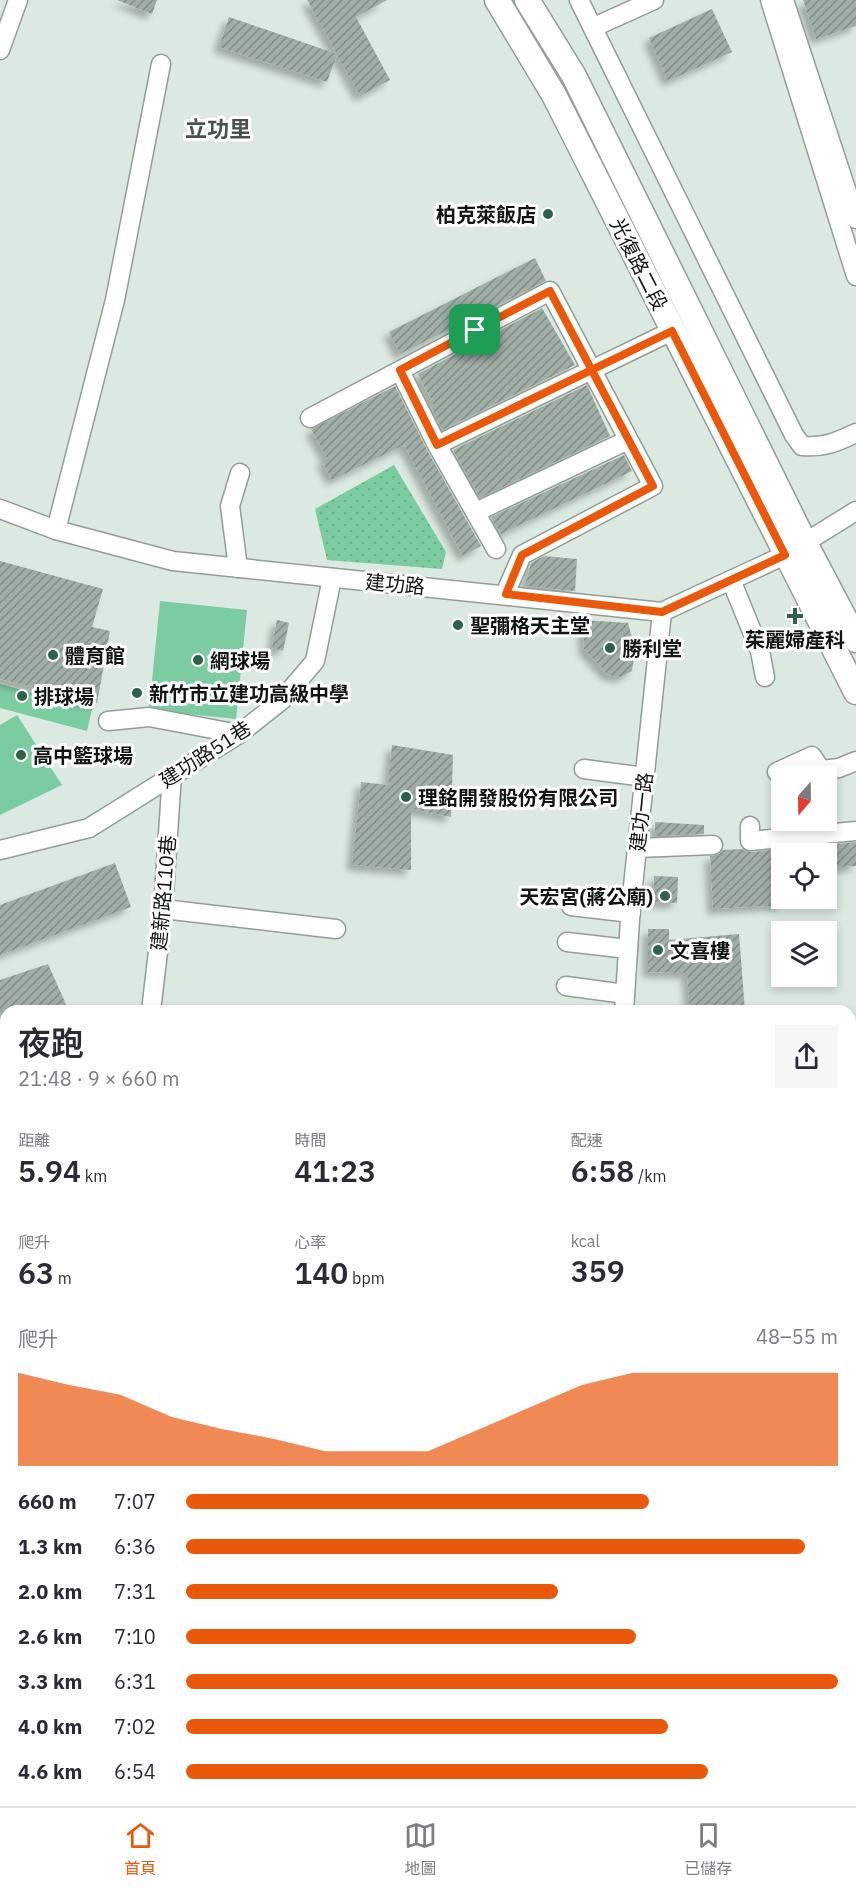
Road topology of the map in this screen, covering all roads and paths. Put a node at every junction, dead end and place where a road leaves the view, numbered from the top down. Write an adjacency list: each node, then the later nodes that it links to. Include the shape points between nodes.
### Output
1 (18, 0): 9 (street)
2 (497, 0): 13 (main road, 光復路二段, via 554,95)
3 (527, 0): 26 (main road, 光復路二段, via 574,76)
4 (579, 0): 8 (street)
5 (654, 0): 8 (street)
6 (770, 0): 12 (street)
7 (784, 0): 11 (street)
8 (594, 27): 17 (street, via 794,435 802,446 818,447)
9 (0, 50)
10 (161, 64): 24 (street, via 115,300)
11 (856, 219)
12 (856, 276)
13 (672, 331): 14 (street); 26 (main road, 光復路二段)
14 (591, 369): 15 (street, via 550,291); 18 (street); 19 (street)
15 (400, 370): 16 (street); 19 (street)
16 (310, 418)
17 (856, 433)
18 (628, 440): 23 (street); 30 (street, via 653,486 522,555)
19 (437, 445): 23 (street)
20 (240, 473): 27 (street, via 230,506)
21 (0, 509): 24 (street, 建功路)
22 (856, 511): 26 (street)
23 (476, 512): 25 (street)
24 (56, 530): 27 (street, 建功路, via 173,561)
25 (496, 549)
26 (795, 549): 29 (street); 32 (main road, 光復路二段); 34 (main road, 光復路二段)
27 (238, 568): 28 (street, 建功路)
28 (332, 578): 30 (street, 建功路); 36 (street, 建功路51巷, via 315,661 282,700)
29 (731, 580): 31 (street); 33 (street, via 760,651)
30 (506, 594): 31 (street, 建功路)
31 (662, 612): 43 (street, 建功一路)
32 (856, 640)
33 (765, 677)
34 (856, 692)
35 (108, 721): 36 (street, via 149,717)
36 (239, 734): 42 (street, 建功路51巷)
37 (856, 761): 40 (street)
38 (792, 765): 39 (street, via 812,756)
39 (818, 765)
40 (837, 768)
41 (584, 769): 43 (street)
42 (172, 774): 48 (street, 建功路51巷, via 89,828); 50 (street, 建新路110巷)
43 (645, 777): 47 (street, 建功一路)
44 (750, 826): 45 (street, via 750,841)
45 (856, 831)
46 (713, 845): 47 (street)
47 (637, 848): 51 (street, 建功一路)
48 (0, 850)
49 (571, 906): 51 (street)
50 (163, 909): 52 (street); 57 (street, 建新路110巷)
51 (631, 913): 54 (street, 建功一路)
52 (336, 929)
53 (567, 942): 54 (street)
54 (628, 949): 56 (street, 建功一路)
55 (566, 986): 56 (street)
56 (624, 1002)
57 (152, 1005)

